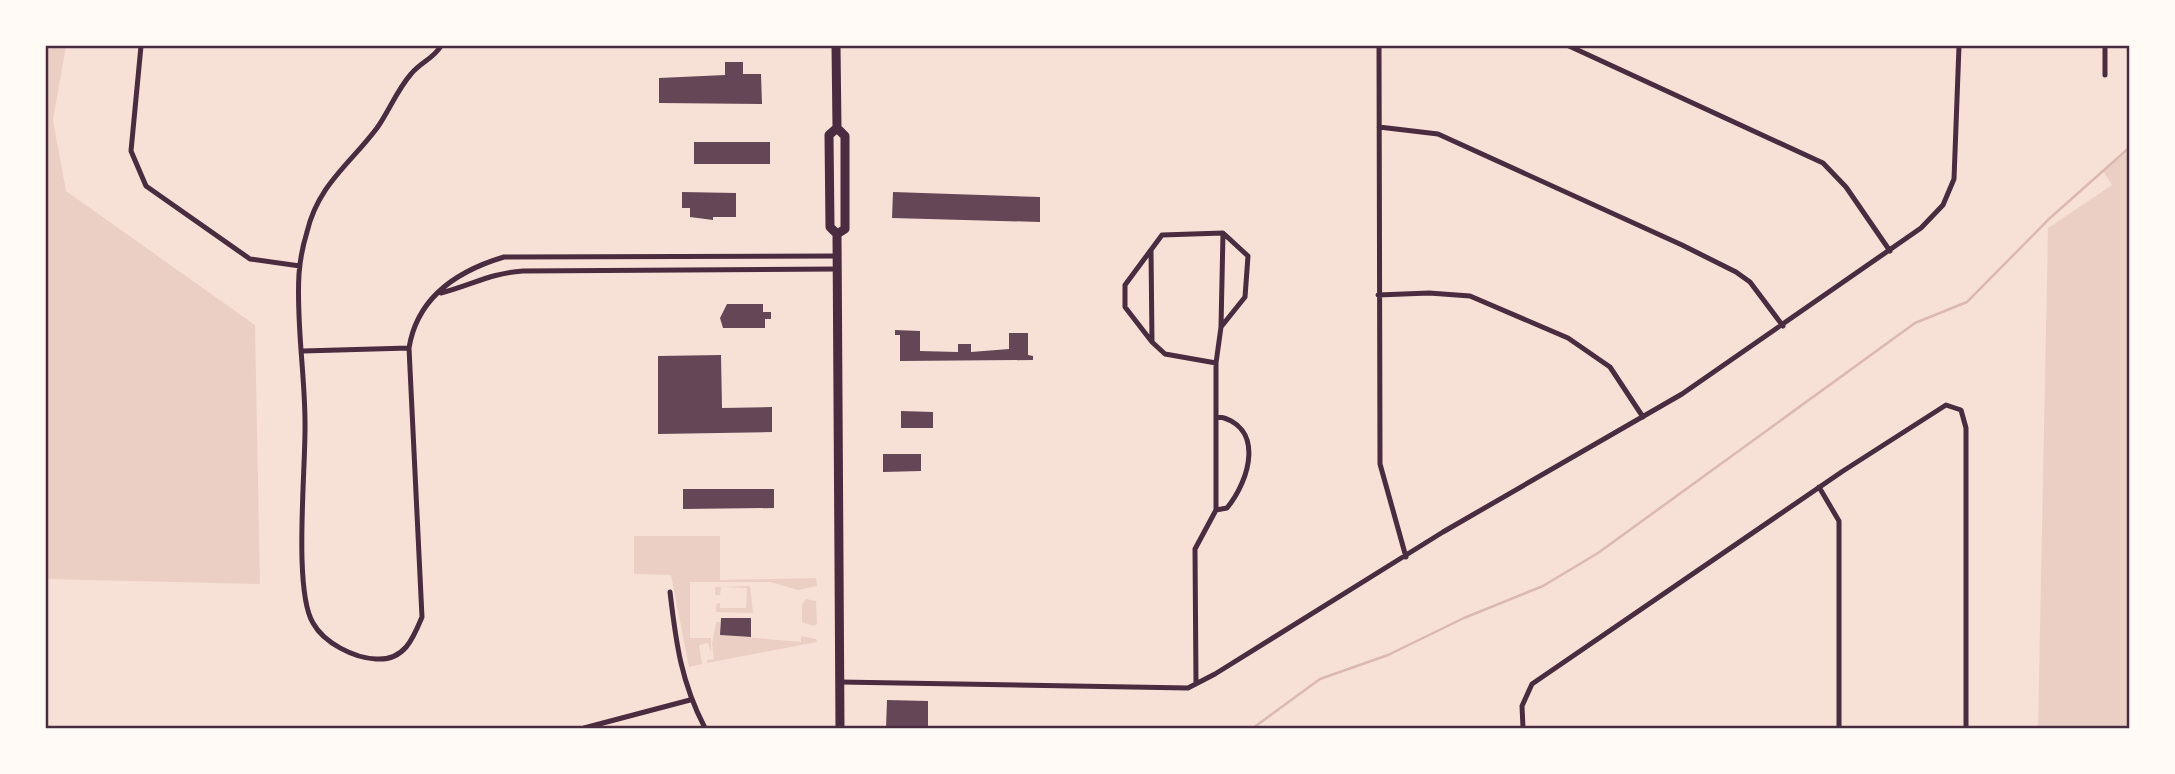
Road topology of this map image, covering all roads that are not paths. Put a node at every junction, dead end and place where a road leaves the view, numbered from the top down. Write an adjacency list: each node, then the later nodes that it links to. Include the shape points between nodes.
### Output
1 (141, 46): 16 (street, via 131,151 146,186 250,259)
2 (441, 46): 16 (street, via 434,58 412,72 376,128 320,193)
3 (836, 46): 10 (highway)
4 (1379, 46): 9 (street)
5 (1569, 46): 14 (street, via 1823,163 1846,187)
6 (1959, 46): 14 (street, via 1956,160 1948,197 1921,228)
7 (2105, 46): 8 (street)
8 (2105, 75)
9 (1379, 127): 19 (street); 20 (street, via 1438,134 1693,250 1750,282)
10 (836, 128): 12 (highway, via 829,135 829,177 830,227); 12 (highway, via 845,136 845,229)
11 (1223, 233): 13 (street, via 1162,235); 21 (street); 21 (street, via 1248,256 1245,297)
12 (837, 234): 15 (highway)
13 (1151, 250): 22 (street); 22 (street, via 1125,285 1125,307)
14 (1890, 251): 20 (street)
15 (837, 256): 17 (highway); 18 (street, via 504,257 481,264)
16 (300, 266): 24 (street)
17 (837, 269): 18 (street, via 523,271 495,273); 32 (highway)
18 (438, 294): 23 (street, via 413,323)
19 (1378, 295): 27 (street, via 1470,296 1568,338 1610,367); 30 (street, via 1380,464)
20 (1783, 326): 27 (street)
21 (1221, 327): 25 (street)
22 (1152, 342): 25 (street, via 1165,354)
23 (409, 348): 24 (street); 24 (street, via 422,617 413,640 399,656 377,659 354,654 329,640 313,623 305,596)
24 (303, 351)
25 (1216, 363): 26 (street)
26 (1216, 416): 29 (street); 29 (street, via 1232,419 1247,436 1249,461 1242,490 1227,508)
27 (1643, 417): 30 (street, via 1443,531)
28 (1818, 487): 38 (street, via 1532,684 1522,706); 39 (street, via 1839,521); 40 (street, via 1934,410 1946,405 1958,408 1965,417)
29 (1216, 510): 33 (street, via 1195,549)
30 (1406, 557): 33 (street)
31 (670, 592): 34 (street, via 680,667)
32 (840, 682): 33 (street, via 1188,688); 37 (highway)
33 (1196, 684)
34 (690, 700): 35 (street); 36 (street)
35 (584, 729)
36 (705, 729)
37 (840, 729)
38 (1523, 729)
39 (1839, 729)
40 (1966, 729)

